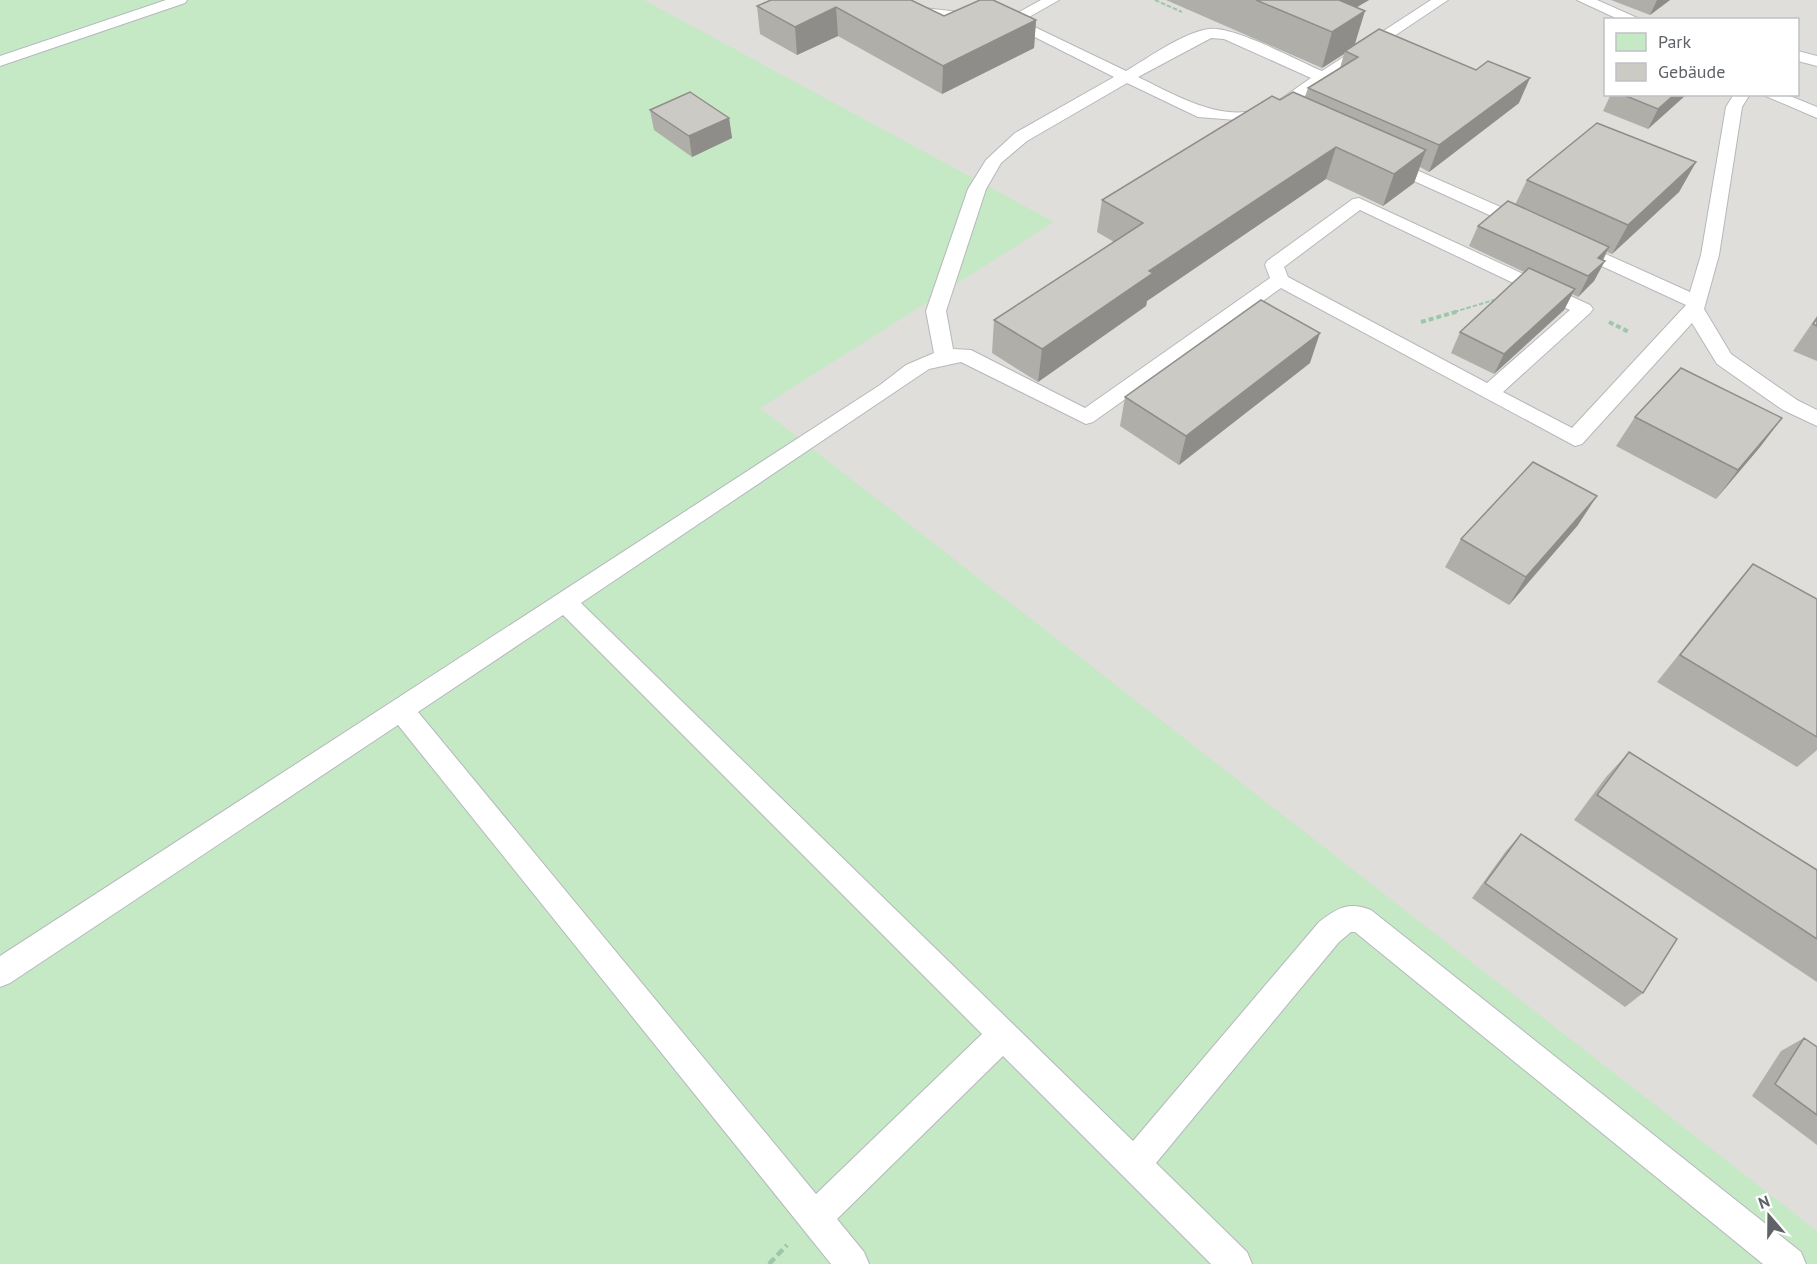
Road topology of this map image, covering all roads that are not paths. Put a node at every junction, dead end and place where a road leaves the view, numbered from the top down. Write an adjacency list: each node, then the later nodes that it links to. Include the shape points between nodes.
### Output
1 (180, 0): 9 (lane)
2 (888, 0): 7 (lane, via 921,12)
3 (1052, 0): 7 (lane)
4 (1441, 0): 12 (lane)
5 (1584, 0): 6 (lane)
6 (1630, 18)
7 (1010, 21): 11 (lane)
8 (1799, 56): 10 (lane)
9 (0, 61)
10 (1817, 61)
11 (1126, 77): 12 (lane, via 1210,33 1227,35); 15 (lane, via 1198,112 1245,117); 21 (lane, via 1021,137 994,160 977,189 936,311)
12 (1322, 77): 15 (lane)
13 (1741, 96): 20 (lane, via 1734,107 1710,255)
14 (1774, 96): 16 (lane)
15 (1273, 110): 17 (lane)
16 (1817, 113)
17 (1295, 120)
18 (1371, 154): 20 (lane)
19 (1280, 280): 21 (lane, via 1086,417 964,355); 22 (lane); 22 (lane, via 1274,265 1359,203 1583,309)
20 (1695, 305): 22 (lane, via 1575,439); 23 (lane, via 1724,358 1790,405)
21 (944, 355): 24 (lane, via 906,372 887,390)
22 (1489, 393)
23 (1817, 419)
24 (565, 602): 25 (lane); 27 (lane)
25 (401, 710): 26 (lane); 29 (lane)
26 (0, 973)
27 (1003, 1035): 28 (lane); 29 (lane)
28 (1134, 1165): 31 (lane); 32 (lane, via 1329,932 1346,918 1361,919)
29 (814, 1218): 30 (lane)
30 (852, 1264)
31 (1235, 1264)
32 (1789, 1264)

